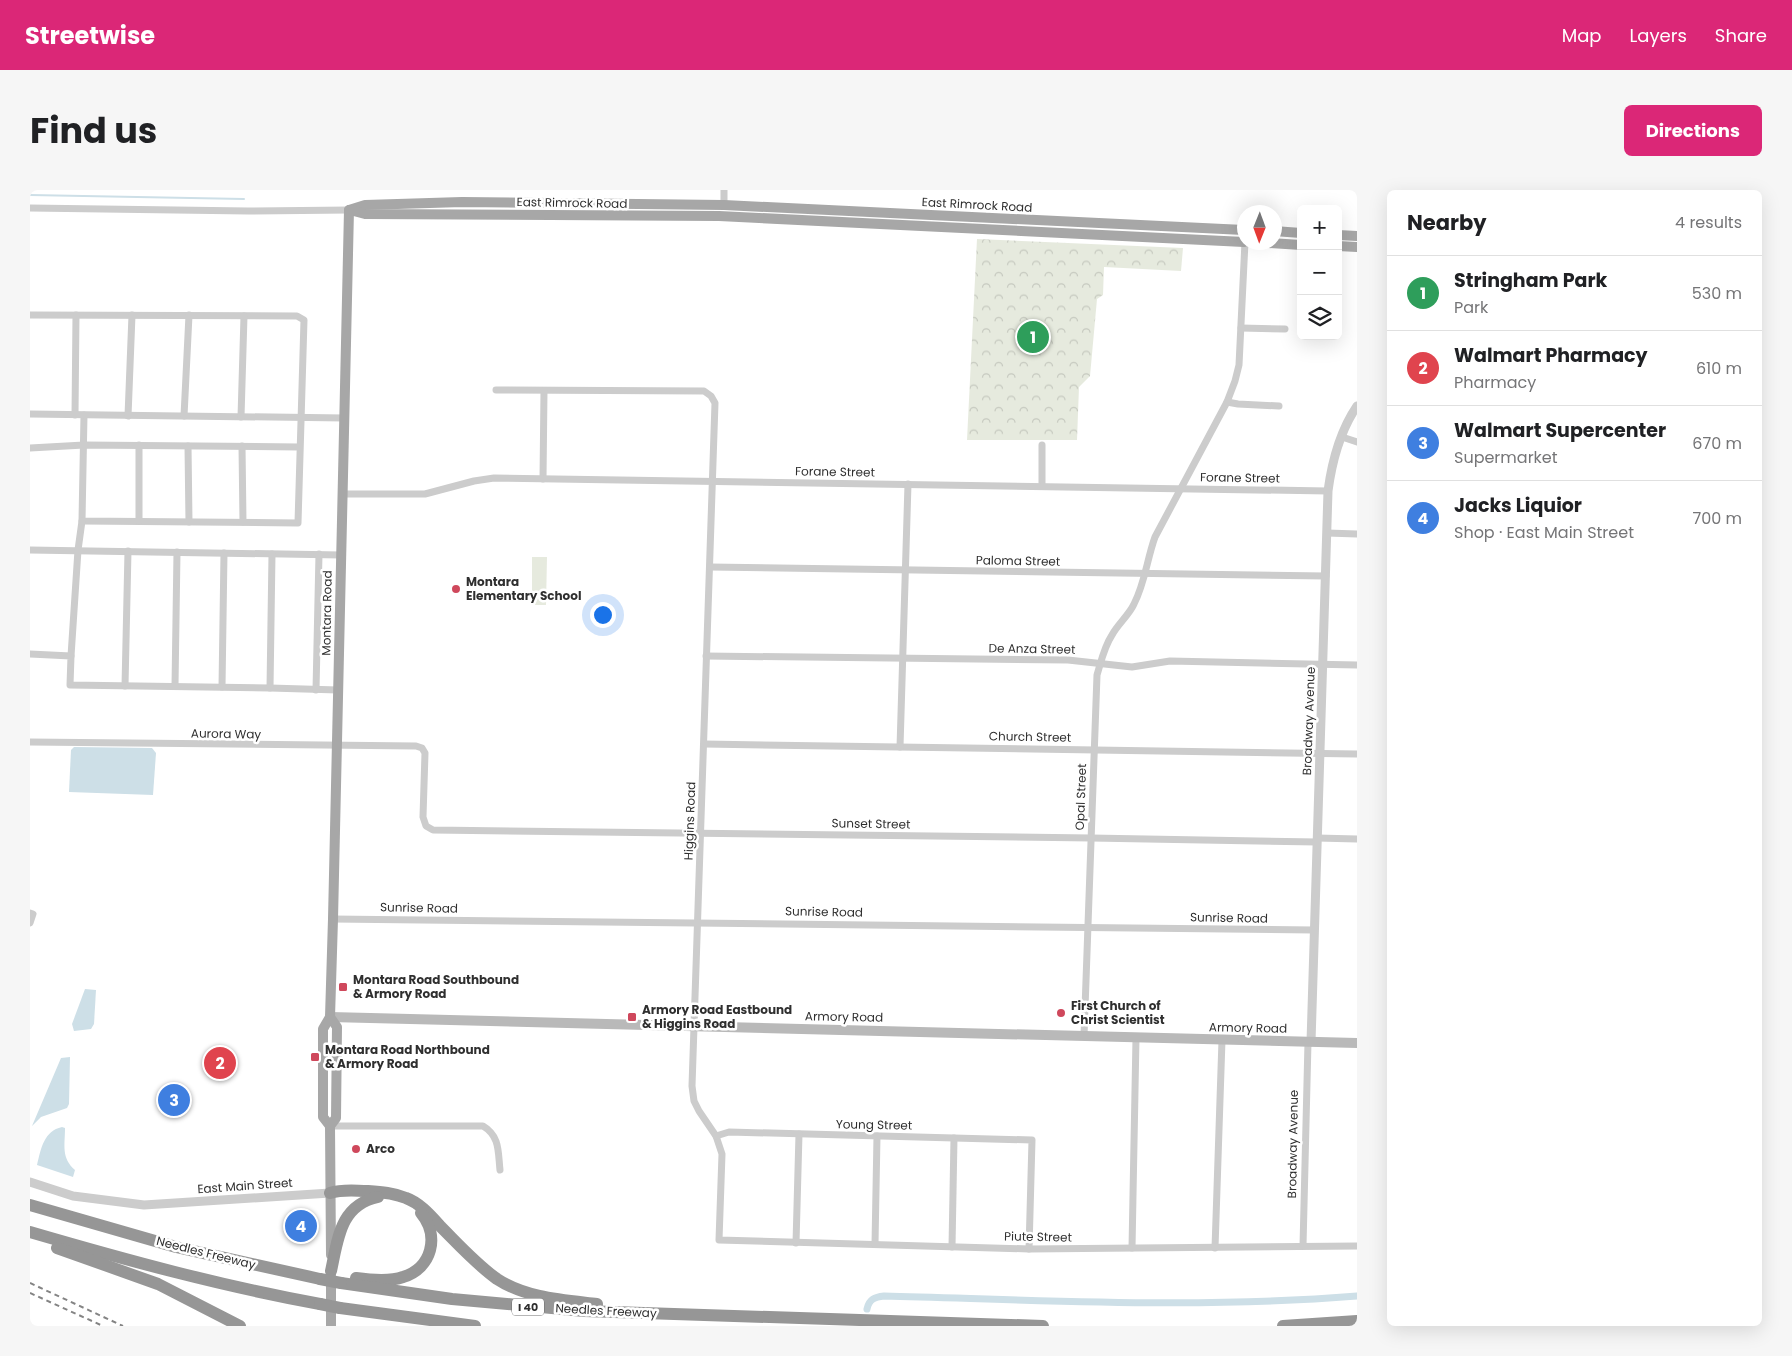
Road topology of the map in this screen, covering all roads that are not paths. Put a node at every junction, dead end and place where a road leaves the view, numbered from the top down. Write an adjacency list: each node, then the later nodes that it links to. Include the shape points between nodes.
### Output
1 (724, 190): 2 (street)
2 (724, 205): 4 (main road, East Rimrock Road, via 462,202 365,205); 5 (main road, East Rimrock Road)
3 (30, 208): 4 (street, East Rimrock Road)
4 (349, 210): 10 (main road, East Rimrock Road, via 365,214 719,216); 35 (main road, Montara Road)
5 (1237, 230)
6 (1282, 232): 7 (main road)
7 (1297, 233)
8 (1342, 234): 9 (main road)
9 (1357, 236)
10 (1237, 242)
11 (1282, 244): 12 (main road)
12 (1297, 245)
13 (1342, 246): 14 (main road)
14 (1357, 247)
15 (1245, 250): 21 (street, Opal Street)
16 (30, 315): 17 (street)
17 (76, 315): 18 (street); 29 (street)
18 (132, 315): 19 (street); 31 (street)
19 (189, 315): 20 (street); 32 (street)
20 (244, 316): 33 (street); 34 (street, via 298,316 304,320)
21 (1241, 328): 22 (street); 25 (street, Opal Street, via 1236,381)
22 (1285, 329)
23 (496, 390): 24 (street)
24 (544, 391): 45 (street); 46 (street, Higgins Road, via 704,391 712,396 715,403)
25 (1227, 402): 26 (street); 49 (street, Opal Street)
26 (1279, 406)
27 (1357, 406): 36 (street, Broadway Avenue)
28 (30, 414): 29 (street)
29 (75, 415): 30 (street)
30 (84, 415): 31 (street); 38 (street)
31 (128, 416): 32 (street)
32 (184, 416): 33 (street)
33 (241, 417): 34 (street)
34 (301, 418): 35 (street); 43 (street)
35 (344, 418): 51 (main road, Montara Road)
36 (1342, 437): 37 (street); 50 (street, Broadway Avenue, via 1332,464)
37 (1357, 442)
38 (84, 445): 39 (street); 44 (street); 52 (street)
39 (139, 445): 40 (street); 53 (street)
40 (188, 446): 41 (street); 54 (street)
41 (242, 446): 43 (street); 55 (street)
42 (1042, 446): 48 (street)
43 (300, 447): 55 (street, via 298,523)
44 (30, 448)
45 (544, 479): 46 (street, Forane Street); 51 (street, Forane Street, via 494,478 425,494)
46 (713, 481): 47 (street, Forane Street); 66 (street, Higgins Road)
47 (908, 484): 48 (street, Forane Street); 67 (street)
48 (1042, 486): 49 (street, Forane Street)
49 (1181, 488): 50 (street, Forane Street); 68 (street, Opal Street, via 1155,537)
50 (1328, 491): 56 (street, Broadway Avenue)
51 (343, 494): 65 (main road, Montara Road)
52 (82, 521): 53 (street); 59 (street)
53 (139, 521): 54 (street)
54 (189, 522): 55 (street)
55 (243, 522)
56 (1327, 533): 57 (street); 69 (street, Broadway Avenue)
57 (1357, 534)
58 (30, 550): 59 (street)
59 (78, 550): 60 (street); 71 (street)
60 (128, 551): 61 (street); 77 (street)
61 (177, 552): 62 (street); 78 (street)
62 (224, 553): 63 (street); 79 (street)
63 (272, 554): 64 (street); 80 (street)
64 (319, 554): 65 (street); 81 (street)
65 (341, 555): 82 (main road, Montara Road)
66 (710, 567): 67 (street, Paloma Street); 72 (street, Higgins Road)
67 (905, 571): 68 (street, Paloma Street); 73 (street)
68 (1144, 573): 69 (street, Paloma Street); 74 (street, Opal Street, via 1134,606 1111,636)
69 (1326, 576): 75 (street, Broadway Avenue)
70 (30, 654): 71 (street)
71 (71, 656): 77 (street, via 70,685)
72 (706, 656): 73 (street, De Anza Street); 84 (street, Higgins Road)
73 (903, 658): 74 (street, De Anza Street); 86 (street)
74 (1100, 663): 75 (street, De Anza Street, via 1132,667 1170,661); 87 (street, Opal Street, via 1095,689)
75 (1324, 664): 76 (street, De Anza Street); 88 (street, Broadway Avenue)
76 (1357, 665)
77 (125, 686): 78 (street)
78 (175, 686): 79 (street)
79 (222, 687): 80 (street)
80 (270, 688): 81 (street)
81 (316, 690): 82 (street)
82 (338, 690): 85 (main road, Montara Road)
83 (30, 742): 85 (street, Aurora Way)
84 (704, 744): 86 (street, Church Street); 91 (street, Higgins Road)
85 (337, 746): 90 (street, Aurora Way, via 422,748 425,753 423,818); 96 (main road, Montara Road)
86 (900, 747): 87 (street, Church Street)
87 (1094, 749): 88 (street, Church Street); 92 (street, Opal Street)
88 (1320, 754): 89 (street, Church Street); 94 (street, Broadway Avenue)
89 (1357, 754)
90 (426, 826): 91 (street, Sunset Street, via 434,830)
91 (702, 833): 92 (street, Sunset Street); 98 (street, Higgins Road)
92 (1091, 838): 94 (street, Sunset Street); 99 (street, Opal Street)
93 (1357, 839): 94 (street, Sunset Street)
94 (1317, 840): 100 (street, Broadway Avenue)
95 (32, 913): 97 (street)
96 (333, 918): 98 (street, Sunrise Road); 101 (main road, Montara Road)
97 (30, 922)
98 (698, 922): 99 (street, Sunrise Road); 102 (street, Higgins Road)
99 (1088, 927): 100 (street, Sunrise Road); 103 (street, Opal Street)
100 (1314, 930): 106 (street, Broadway Avenue)
101 (330, 1017): 102 (main road, Armory Road); 108 (main road, Montara Road, via 323,1029 323,1117)
102 (695, 1026): 103 (main road, Armory Road); 110 (street, Higgins Road, via 694,1101)
103 (1084, 1036): 104 (main road, Armory Road)
104 (1136, 1038): 105 (main road, Armory Road); 126 (street)
105 (1222, 1040): 106 (main road, Armory Road); 127 (street)
106 (1309, 1042): 107 (main road, Armory Road); 123 (street, Broadway Avenue)
107 (1357, 1043)
108 (330, 1126): 113 (street, via 483,1126 493,1132); 115 (main road, Montara Road)
109 (799, 1134): 110 (street, Young Street, via 729,1132); 111 (street, Young Street); 121 (street)
110 (716, 1136): 120 (street, Higgins Road, via 722,1154)
111 (878, 1136): 112 (street, Young Street); 122 (street)
112 (954, 1138): 125 (street); 128 (street, Young Street, via 1032,1140)
113 (500, 1170)
114 (30, 1182): 115 (street, East Main Street, via 73,1196 144,1205)
115 (330, 1193): 116 (highway); 129 (main road); 130 (highway, via 339,1190 382,1192 408,1198 483,1268 498,1279 538,1296)
116 (378, 1197): 129 (highway, via 361,1202 347,1216 339,1235); 129 (highway, via 400,1201 420,1212 426,1220 432,1241 425,1261 404,1277 380,1280)
117 (30, 1205): 129 (highway, Needles Freeway / I 40, via 246,1264)
118 (30, 1232): 135 (highway, Needles Freeway, bridge, via 230,1286 340,1308)
119 (30, 1238): 132 (highway, via 158,1284)
120 (719, 1240): 121 (street, Piute Street)
121 (796, 1243): 122 (street, Piute Street)
122 (875, 1244): 125 (street, Piute Street)
123 (1303, 1246): 124 (street, Piute Street); 127 (street, Piute Street)
124 (1357, 1246)
125 (952, 1247): 128 (street, Piute Street)
126 (1132, 1248): 127 (street, Piute Street); 128 (street, Piute Street)
127 (1215, 1248)
128 (1028, 1249)
129 (330, 1277): 130 (highway, Needles Freeway / I 40, via 443,1298 538,1308); 134 (main road)
130 (716, 1316): 136 (highway, Needles Freeway / I 40)
131 (1357, 1321): 137 (highway)
132 (230, 1322): 133 (highway)
133 (240, 1326)
134 (331, 1326)
135 (475, 1326)
136 (1043, 1326)
137 (1283, 1326)

